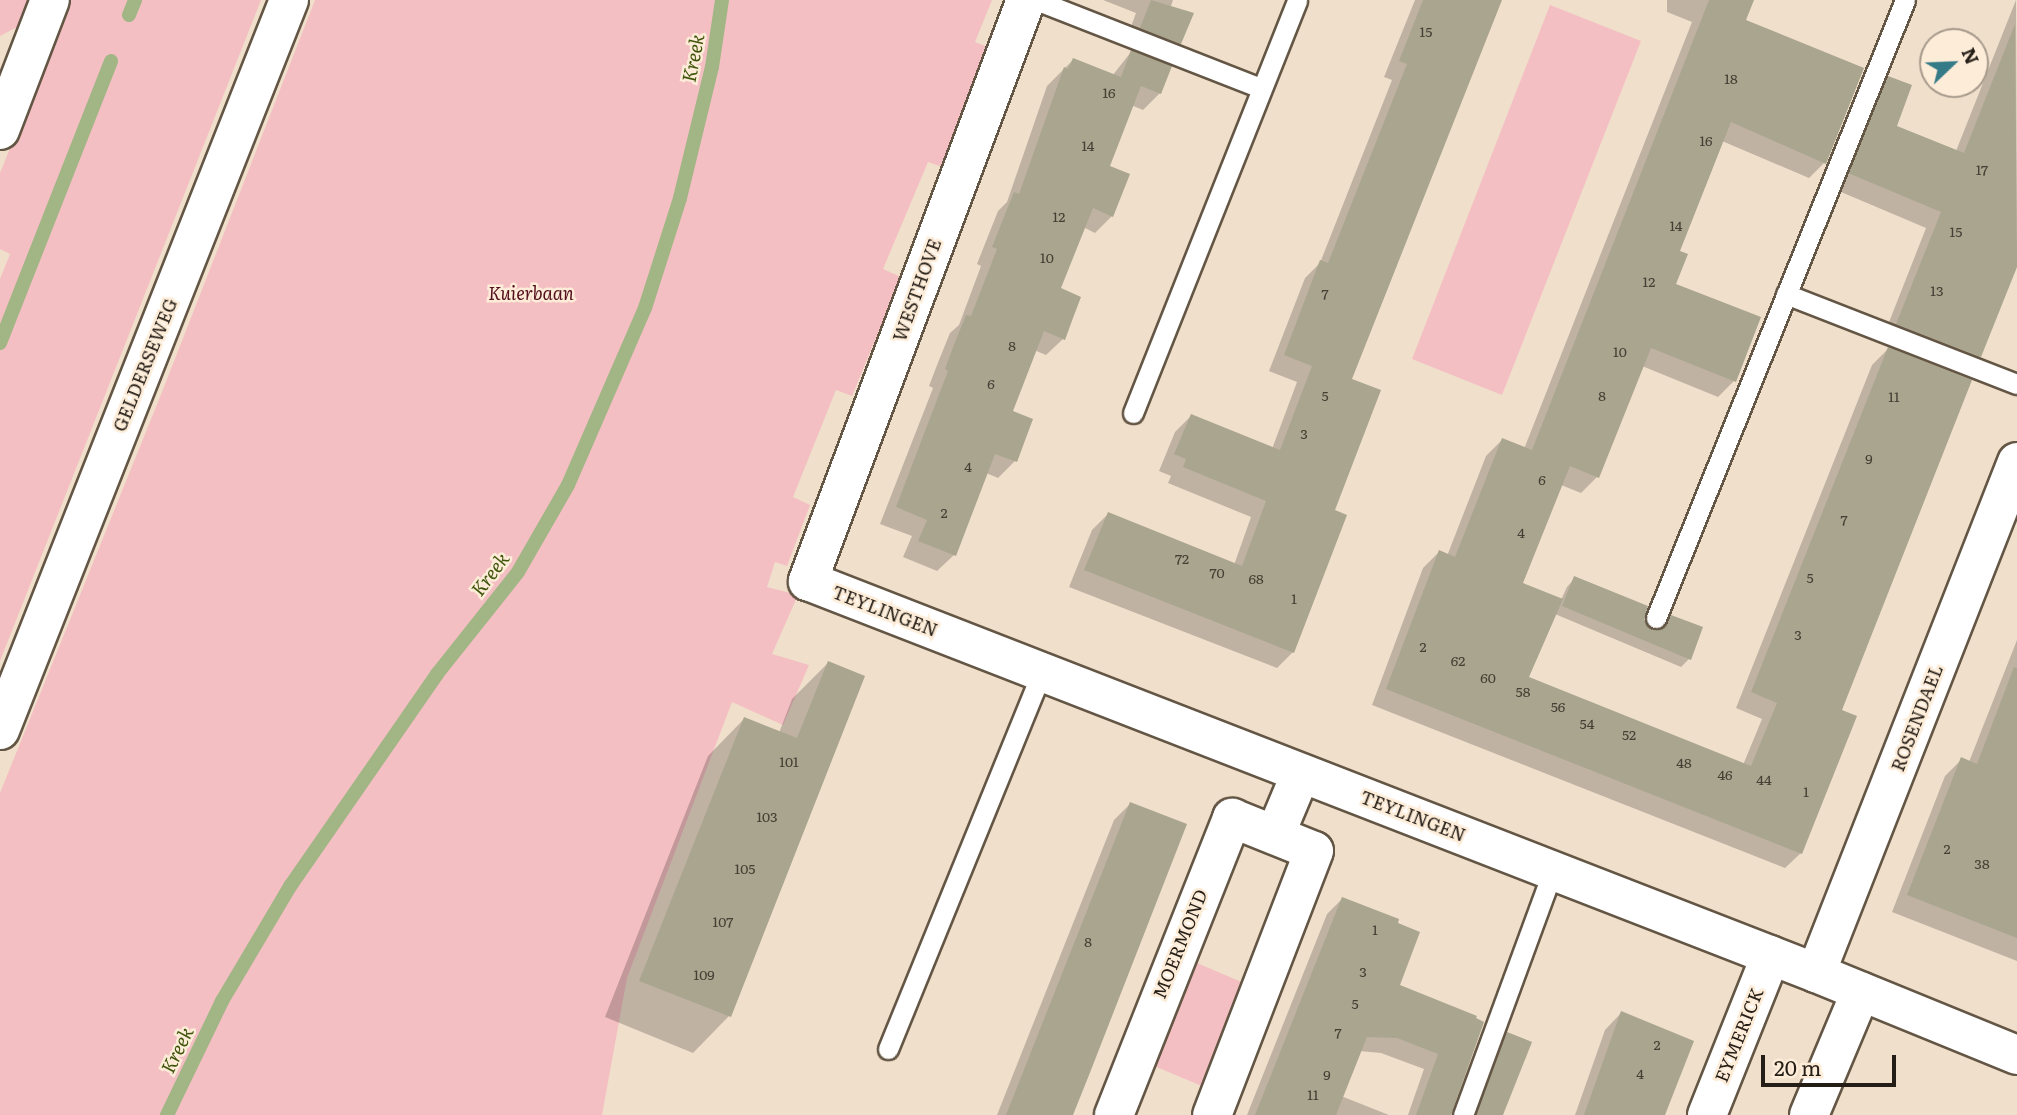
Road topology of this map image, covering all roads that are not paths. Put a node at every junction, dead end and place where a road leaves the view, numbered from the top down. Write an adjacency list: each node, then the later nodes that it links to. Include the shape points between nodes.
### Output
1 (50, 0): 7 (street)
2 (289, 0): 17 (street, GELDERSEWEG)
3 (1026, 0): 14 (street, WESTHOVE)
4 (1036, 0): 8 (lane)
5 (1297, 0): 8 (lane)
6 (1905, 0): 10 (lane)
7 (11, 69): 9 (street)
8 (1261, 88): 12 (lane)
9 (0, 130)
10 (1786, 294): 11 (lane); 15 (lane)
11 (2017, 384)
12 (1133, 413)
13 (2017, 462): 22 (street, ROSENDAEL)
14 (808, 581): 16 (street, TEYLINGEN)
15 (1656, 618)
16 (1042, 672): 18 (street, TEYLINGEN); 24 (lane)
17 (0, 730)
18 (1301, 773): 19 (street); 20 (street, TEYLINGEN)
19 (1275, 835): 26 (street, MOERMOND, via 1232,818); 27 (street, MOERMOND, via 1314,851)
20 (1553, 871): 21 (street, TEYLINGEN); 28 (lane)
21 (1771, 955): 22 (street, TEYLINGEN); 29 (street, EYMERICK)
22 (1816, 973): 23 (street, TEYLINGEN)
23 (1861, 991): 25 (street, TEYLINGEN); 30 (street)
24 (888, 1049)
25 (2017, 1055)
26 (1114, 1115)
27 (1212, 1115)
28 (1463, 1115)
29 (1707, 1115)
30 (1809, 1115)

